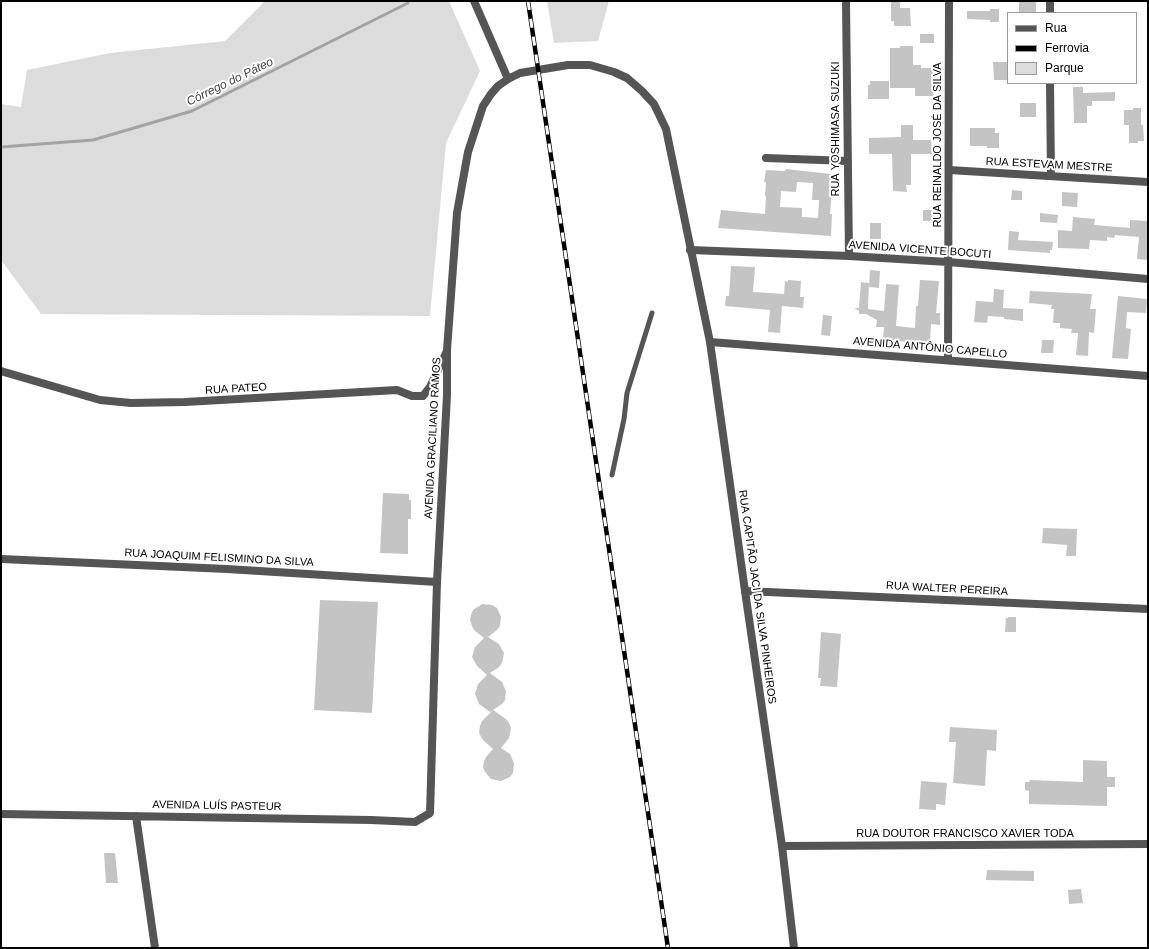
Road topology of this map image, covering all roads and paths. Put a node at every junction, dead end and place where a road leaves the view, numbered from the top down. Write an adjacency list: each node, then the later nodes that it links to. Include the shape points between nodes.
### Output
1 (474, 1): 6 (street)
2 (846, 1): 9 (street, RUA YOSHIMASA SUZUKI)
3 (949, 1): 10 (street, RUA REINALDO JOSÉ DA SILVA)
4 (1050, 1): 5 (street)
5 (1050, 12)
6 (508, 79): 13 (street, via 520,73 578,64 590,65 627,78 642,91 654,104 666,129); 19 (street, AVENIDA GRACILIANO RAMOS, via 498,86 483,106 468,152 457,213)
7 (1050, 84): 11 (street)
8 (766, 158): 9 (street)
9 (848, 161): 14 (street, RUA YOSHIMASA SUZUKI)
10 (949, 170): 11 (street, RUA ESTEVAM MESTRE); 15 (street, RUA REINALDO JOSÉ DA SILVA)
11 (1052, 176): 12 (street, RUA ESTEVAM MESTRE)
12 (1148, 182)
13 (690, 250): 14 (street, AVENIDA VICENTE BOCUTI); 18 (street, RUA CAPITÃO JACI DA SILVA PINHEIROS)
14 (848, 256): 15 (street, AVENIDA VICENTE BOCUTI)
15 (948, 262): 16 (street, AVENIDA VICENTE BOCUTI); 20 (street, RUA REINALDO JOSÉ DA SILVA)
16 (1148, 279)
17 (652, 313): 23 (lane, via 627,393)
18 (710, 342): 20 (street, AVENIDA ANTÔNIO CAPELLO); 26 (street, RUA CAPITÃO JACI DA SILVA PINHEIROS)
19 (448, 350): 21 (street, RUA PATEO, via 423,396 412,396 397,390 131,403 100,400); 25 (street, AVENIDA GRACILIANO RAMOS)
20 (948, 360): 22 (street, AVENIDA ANTÔNIO CAPELLO)
21 (1, 371)
22 (1148, 376)
23 (612, 475)
24 (1, 559): 25 (street, RUA JOAQUIM FELISMINO DA SILVA)
25 (437, 582): 28 (street, AVENIDA GRACILIANO RAMOS)
26 (745, 591): 27 (street, RUA WALTER PEREIRA); 32 (street, RUA CAPITÃO JACI DA SILVA PINHEIROS)
27 (1148, 609)
28 (430, 813): 30 (street, AVENIDA LUÍS PASTEUR, via 415,822)
29 (1, 814): 30 (street, AVENIDA LUÍS PASTEUR)
30 (136, 816): 33 (street)
31 (1148, 844): 32 (street, RUA DOUTOR FRANCISCO XAVIER TODA)
32 (782, 846): 34 (street, RUA CAPITÃO JACI DA SILVA PINHEIROS)
33 (155, 948)
34 (794, 948)

